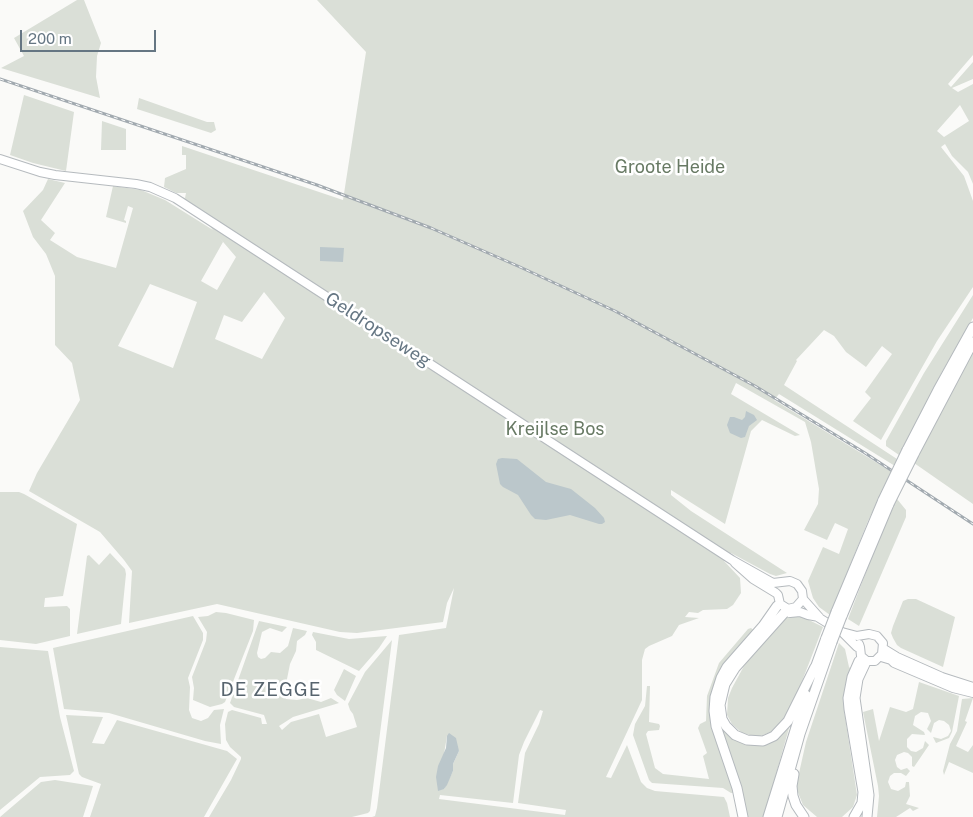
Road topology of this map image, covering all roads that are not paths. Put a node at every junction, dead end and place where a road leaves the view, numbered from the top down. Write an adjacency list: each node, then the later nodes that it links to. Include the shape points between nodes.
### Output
1 (0, 159): 5 (main road, Geldropseweg, via 40,172 136,184 168,195)
2 (973, 327): 4 (highway, via 938,390)
3 (973, 342): 4 (highway)
4 (910, 452): 12 (highway, bridge)
5 (732, 560): 6 (main road, via 773,583 790,581); 7 (main road)
6 (795, 585): 7 (main road, via 784,586); 8 (main road)
7 (776, 594): 9 (main road)
8 (799, 605): 9 (main road); 10 (main road); 10 (main road, via 811,608)
9 (782, 610): 17 (highway, via 725,684 720,705 722,719 729,730 751,741 774,736 788,721); 21 (highway, via 763,626 727,667 715,697 716,726)
10 (819, 617): 11 (main road)
11 (842, 632): 13 (main road); 13 (main road, via 848,639)
12 (829, 640): 17 (highway); 20 (highway)
13 (859, 642): 14 (main road, via 869,634 873,636); 16 (main road, via 856,654)
14 (882, 655): 15 (main road); 16 (main road)
15 (896, 660): 18 (main road); 19 (main road, via 953,688)
16 (864, 663): 25 (highway, via 852,676 848,698 863,796 861,808); 26 (highway, via 856,702 870,795)
17 (815, 667): 22 (highway)
18 (973, 687)
19 (973, 693)
20 (800, 734): 23 (highway); 24 (highway, via 792,786 794,801)
21 (743, 817)
22 (768, 817)
23 (777, 817)
24 (804, 817)
25 (854, 817)
26 (867, 817)

